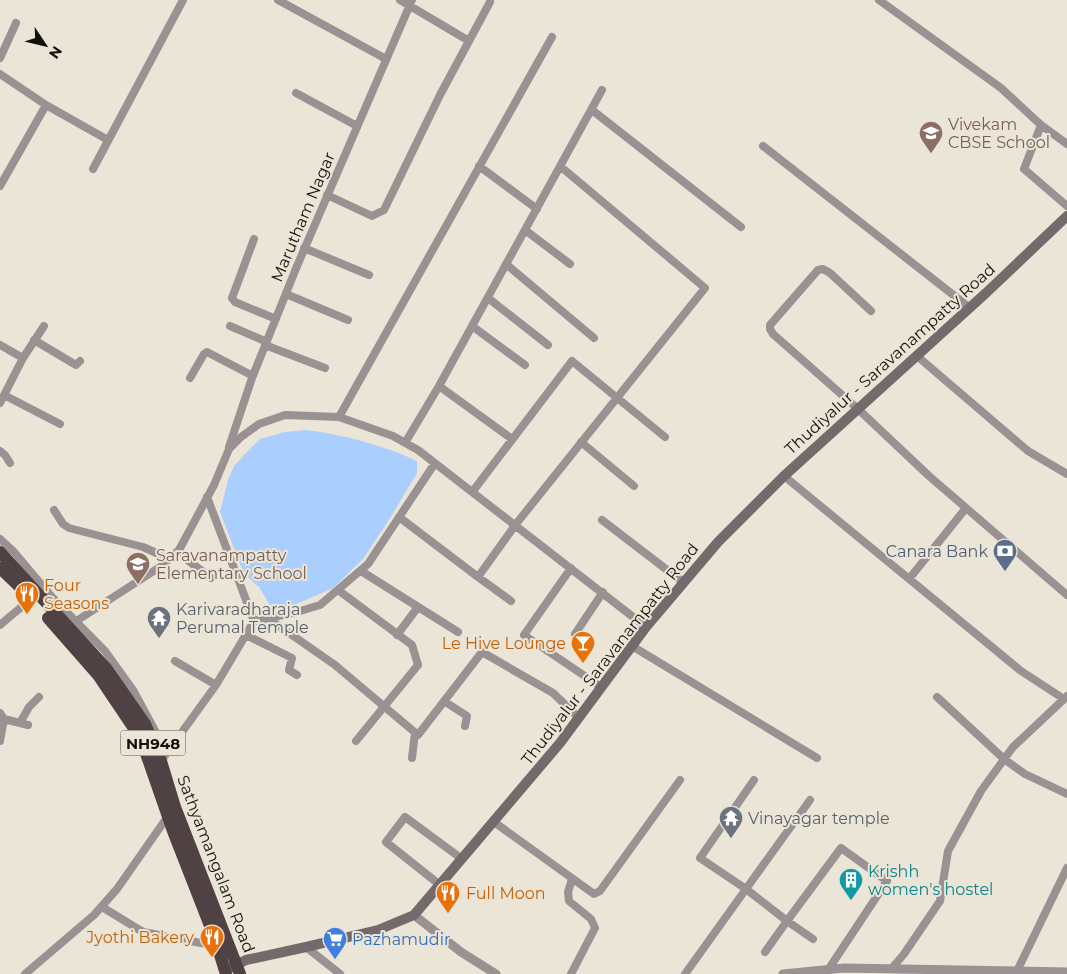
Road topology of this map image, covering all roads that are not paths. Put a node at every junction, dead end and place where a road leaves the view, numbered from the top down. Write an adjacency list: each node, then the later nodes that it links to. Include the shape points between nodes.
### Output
1 (183, 0): 19 (street)
2 (278, 0): 11 (street)
3 (400, 0): 6 (street)
4 (879, 0): 17 (street, via 1000,88)
5 (490, 2): 9 (street)
6 (410, 3): 9 (street); 11 (street, Marutham Nagar)
7 (16, 23): 10 (street)
8 (552, 37): 22 (street)
9 (468, 41): 26 (street, via 384,210 372,216)
10 (0, 58)
11 (386, 59): 18 (street, Marutham Nagar)
12 (0, 74): 15 (street)
13 (602, 90): 16 (street)
14 (296, 94): 18 (street)
15 (46, 105): 19 (street); 25 (street)
16 (592, 110): 23 (street); 30 (street)
17 (1041, 125): 20 (street); 27 (street, via 1024,169)
18 (357, 126): 26 (street, Marutham Nagar)
19 (108, 140): 24 (street)
20 (1067, 144)
21 (763, 146): 39 (street)
22 (480, 166): 28 (street); 62 (street)
23 (560, 166): 28 (street); 59 (street, via 705,288)
24 (93, 169)
25 (0, 186)
26 (327, 195): 33 (street, Marutham Nagar)
27 (1067, 206)
28 (537, 209): 31 (street)
29 (1067, 216): 39 (main road, Thudiyalur - Saravanampatty Road)
30 (741, 226)
31 (525, 230): 34 (street); 35 (street)
32 (254, 239): 41 (street, via 232,298)
33 (304, 248): 36 (street); 37 (street, Marutham Nagar)
34 (506, 264): 38 (street); 46 (street)
35 (570, 264)
36 (369, 275)
37 (286, 294): 41 (street, Marutham Nagar); 42 (street)
38 (488, 298): 45 (street); 50 (street)
39 (970, 308): 51 (main road, Thudiyalur - Saravanampatty Road)
40 (871, 311): 61 (street, via 823,269 818,270 770,325 773,334)
41 (276, 319): 48 (street, Marutham Nagar)
42 (348, 320)
43 (44, 326): 47 (street)
44 (230, 326): 48 (street)
45 (472, 326): 54 (street); 58 (street)
46 (594, 338)
47 (34, 340): 52 (street); 53 (street, via 76,365)
48 (266, 344): 55 (street); 56 (street, Marutham Nagar)
49 (0, 345): 52 (street)
50 (548, 345)
51 (917, 356): 61 (main road, Thudiyalur - Saravanampatty Road); 72 (street, via 1028,451)
52 (24, 358): 60 (street)
53 (80, 361)
54 (525, 365)
55 (325, 368)
56 (253, 376): 57 (street, via 208,352); 68 (street, Marutham Nagar)
57 (190, 378)
58 (439, 386): 65 (street); 67 (street)
59 (617, 398): 64 (street); 65 (street, via 572,361); 66 (street)
60 (2, 399): 63 (street)
61 (858, 409): 73 (main road, Thudiyalur - Saravanampatty Road); 77 (street)
62 (339, 417): 67 (street); 68 (street, via 285,415 259,424)
63 (60, 424)
64 (665, 437)
65 (512, 439): 75 (street)
66 (581, 442): 74 (street); 81 (street)
67 (405, 443): 70 (street)
68 (229, 449): 76 (street, Marutham Nagar)
69 (0, 451): 71 (street)
70 (435, 462): 75 (street); 79 (street)
71 (10, 463)
72 (1067, 474)
73 (784, 476): 91 (street); 92 (main road, Thudiyalur - Saravanampatty Road, via 718,542)
74 (634, 486)
75 (472, 491): 81 (street)
76 (207, 497): 84 (street, Marutham Nagar); 100 (street)
77 (966, 508): 91 (street); 95 (street)
78 (54, 510): 85 (street, via 69,528 143,547)
79 (399, 517): 88 (street); 89 (street)
80 (602, 520): 92 (street)
81 (516, 524): 87 (street); 89 (street)
82 (0, 539): 102 (street)
83 (0, 552): 102 (highway, Sathyamangalam Road / NH948)
84 (177, 552): 85 (street, Marutham Nagar); 90 (street)
85 (170, 559): 102 (street, Marutham Nagar)
86 (0, 568): 96 (highway, NH948)
87 (571, 568): 94 (street); 112 (street, via 524,635)
88 (361, 571): 93 (street); 98 (street)
89 (478, 577): 97 (street)
90 (211, 578)
91 (909, 579): 115 (street, via 1021,671)
92 (684, 583): 103 (main road, Thudiyalur - Saravanampatty Road)
93 (338, 590): 99 (street, via 320,605); 107 (street)
94 (603, 592): 103 (street); 105 (street)
95 (1067, 595)
96 (31, 599): 101 (street); 132 (highway, NH948, via 98,675 141,739)
97 (511, 601)
98 (418, 607): 104 (street); 107 (street)
99 (269, 619): 100 (street); 117 (street, via 335,665)
100 (254, 621): 106 (street)
101 (0, 624)
102 (72, 624): 124 (highway, Sathyamangalam Road / NH948, via 145,724)
103 (646, 627): 108 (main road, Thudiyalur - Saravanampatty Road)
104 (458, 632)
105 (575, 634)
106 (246, 635): 110 (street, via 292,658 289,670); 111 (street)
107 (397, 635): 117 (street, via 412,645 418,665)
108 (632, 646): 112 (main road, Thudiyalur - Saravanampatty Road); 126 (street)
109 (175, 661): 111 (street)
110 (297, 675)
111 (216, 685): 124 (street)
112 (602, 687): 119 (main road, Thudiyalur - Saravanampatty Road)
113 (39, 697): 118 (street, via 29,707 24,724)
114 (937, 697): 127 (street)
115 (1066, 698): 127 (street)
116 (444, 701): 119 (street, via 482,652 553,693); 120 (street, via 467,716); 121 (street, via 418,735)
117 (384, 706): 121 (street); 123 (street)
118 (2, 716): 122 (street)
119 (579, 718): 133 (main road, Thudiyalur - Saravanampatty Road)
120 (465, 726)
121 (415, 733): 125 (street)
122 (0, 741)
123 (356, 741)
124 (164, 757): 147 (highway, Sathyamangalam Road / NH948, via 174,807)
125 (412, 758)
126 (817, 758)
127 (1004, 759): 130 (street, via 1025,774); 146 (street, via 981,791 948,851 940,901)
128 (680, 780): 136 (street, via 600,891 594,894)
129 (754, 780): 138 (street, via 700,858)
130 (1067, 794)
131 (810, 800): 138 (street)
132 (168, 816): 139 (street); 143 (highway, NH948)
133 (494, 822): 134 (main road, Thudiyalur - Saravanampatty Road); 136 (street)
134 (462, 859): 137 (main road, Thudiyalur - Saravanampatty Road); 137 (street, via 406,817 386,842)
135 (1067, 868): 149 (street)
136 (572, 879): 155 (street, via 569,901 591,919 596,928)
137 (440, 885): 140 (main road, Thudiyalur - Saravanampatty Road)
138 (746, 889): 141 (street); 156 (street)
139 (102, 907): 143 (street, via 143,932); 152 (street)
140 (414, 915): 144 (main road, Thudiyalur - Saravanampatty Road, via 378,930); 154 (street, via 461,952)
141 (787, 921): 142 (street); 145 (street); 148 (street, via 841,848 887,881)
142 (813, 940)
143 (217, 946): 150 (highway, NH948)
144 (306, 947): 147 (main road, Thudiyalur - Saravanampatty Road, via 246,960); 153 (street)
145 (765, 952)
146 (892, 968): 148 (street); 149 (street)
147 (239, 969): 150 (main road, Thudiyalur - Saravanampatty Road)
148 (828, 970): 157 (street)
149 (1016, 971): 151 (street)
150 (225, 972)
151 (1067, 972)
152 (25, 974)
153 (340, 974)
154 (496, 974)
155 (571, 974)
156 (685, 974)
157 (783, 974)

